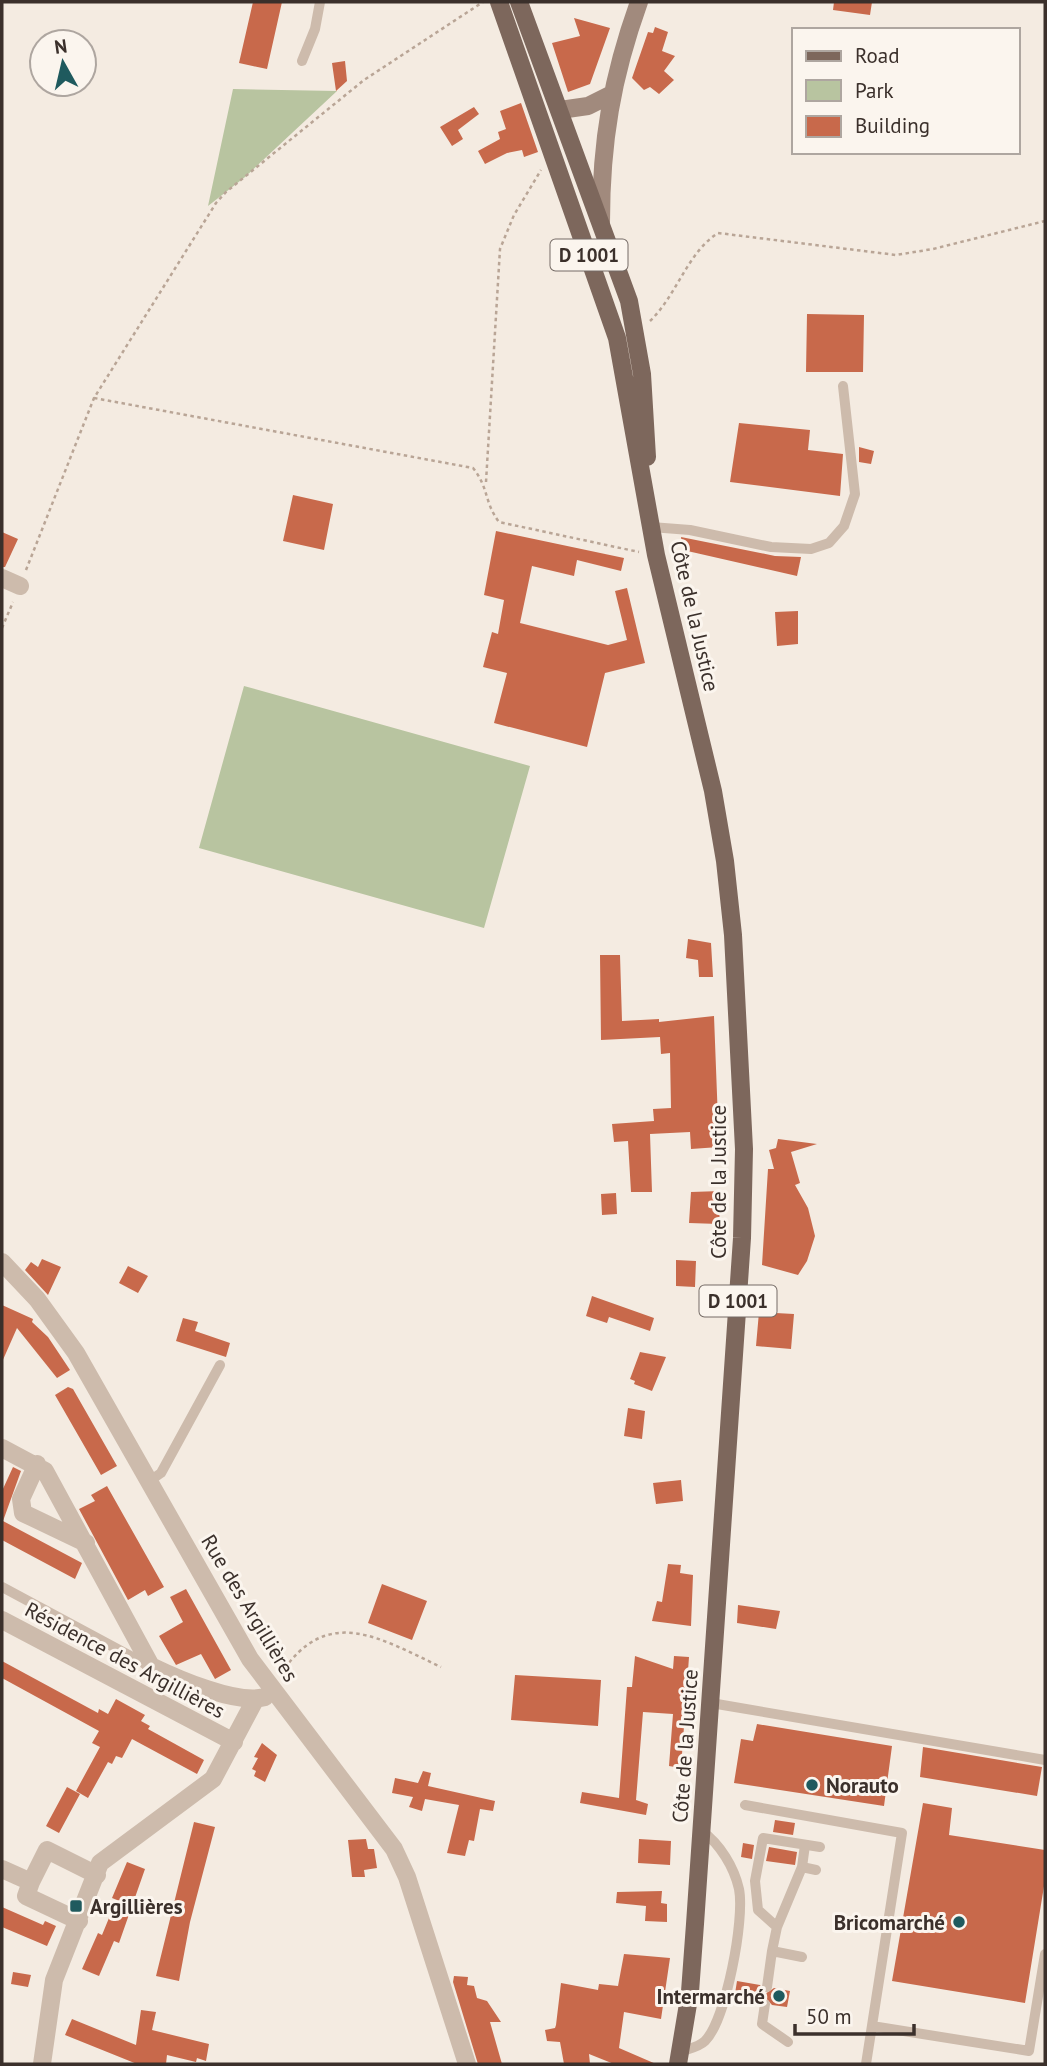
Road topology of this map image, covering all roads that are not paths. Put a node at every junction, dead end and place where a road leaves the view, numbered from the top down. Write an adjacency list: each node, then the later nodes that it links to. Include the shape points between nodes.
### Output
1 (320, 2): 5 (lane)
2 (499, 2): 10 (main road, Côte de la Justice / D 1001, via 617,338)
3 (519, 2): 7 (main road, Côte de la Justice / D 1001)
4 (639, 2): 6 (main road)
5 (302, 61)
6 (610, 94): 7 (main road, via 588,106); 8 (main road)
7 (560, 110): 8 (main road, Côte de la Justice / D 1001)
8 (601, 222): 10 (main road, Côte de la Justice / D 1001, via 637,333)
9 (843, 386): 10 (lane, via 855,494 844,526 829,543 811,548 771,547)
10 (650, 521): 24 (main road, Côte de la Justice / D 1001, via 713,790 725,861 744,1149)
11 (2, 578): 12 (street)
12 (20, 586)
13 (2, 1262): 17 (street, Rue des Argillières, via 56,1323)
14 (220, 1365): 17 (lane, via 161,1473)
15 (2, 1448): 16 (street)
16 (37, 1464): 18 (street); 18 (street, via 20,1499 23,1513)
17 (148, 1482): 22 (street, Rue des Argillières)
18 (86, 1543): 21 (street)
19 (2, 1587): 21 (lane)
20 (2, 1620): 25 (street, Résidence des Argillières)
21 (151, 1666): 23 (street, via 209,1689)
22 (273, 1691): 23 (street); 47 (street, Rue des Argillières, via 394,1849)
23 (255, 1700): 25 (street)
24 (710, 1703): 26 (lane); 28 (main road, Côte de la Justice / D 1001)
25 (234, 1742): 34 (street, Résidence des Argillières, via 213,1779 100,1863)
26 (1045, 1760)
27 (745, 1805): 43 (lane, via 902,1833)
28 (702, 1831): 45 (main road, Côte de la Justice / D 1001, via 690,1992); 45 (lane, via 717,1842 738,1887 741,1905 723,2010 703,2043)
29 (805, 1844): 30 (lane); 31 (lane); 37 (lane, via 763,1838 755,1881 758,1910)
30 (820, 1847)
31 (802, 1867): 33 (lane); 37 (lane)
32 (2, 1869): 35 (street)
33 (816, 1870)
34 (96, 1875): 35 (street, via 47,1850); 36 (street, Résidence des Argillières)
35 (31, 1882): 36 (street, via 26,1896)
36 (79, 1921): 46 (street, Résidence des Argillières, via 54,1980)
37 (777, 1927): 38 (lane)
38 (772, 1951): 40 (lane); 41 (lane)
39 (1045, 1954): 43 (lane, via 1029,2051)
40 (802, 1957)
41 (767, 1987)
42 (765, 2004): 44 (lane, via 762,2024)
43 (872, 2028): 48 (lane)
44 (788, 2042)
45 (679, 2058)
46 (42, 2064)
47 (467, 2064)
48 (866, 2064)

